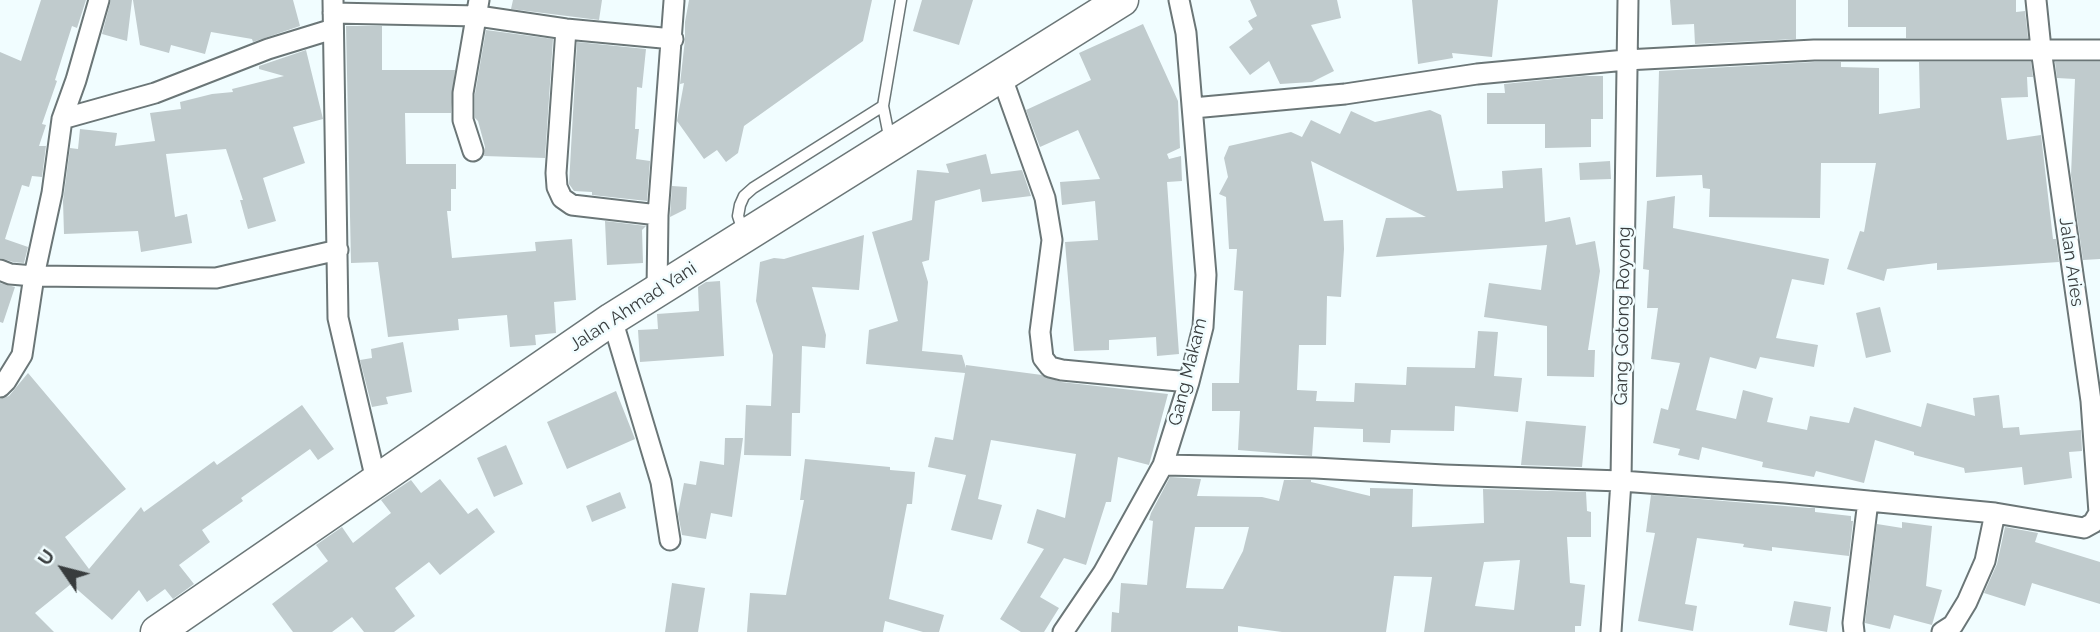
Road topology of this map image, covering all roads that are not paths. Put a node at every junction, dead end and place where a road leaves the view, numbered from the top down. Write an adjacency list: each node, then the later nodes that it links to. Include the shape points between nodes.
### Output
1 (99, 0): 18 (street)
2 (901, 0): 16 (lane)
3 (1122, 0): 15 (highway, Jalan Ahmad Yani)
4 (1178, 0): 17 (street, Gang Makam)
5 (1628, 0): 14 (street, Gang Gotong Royong)
6 (2036, 0): 12 (street, Jalan Aries)
7 (674, 1): 11 (street)
8 (478, 8): 9 (street); 10 (street); 20 (street, via 463,93 463,120)
9 (333, 14): 18 (street, via 268,49 155,93); 23 (street)
10 (566, 29): 11 (street); 21 (street, via 556,173 562,198 572,205)
11 (673, 39): 21 (street)
12 (2041, 49): 13 (street); 14 (street, via 1814,50); 30 (street, Jalan Aries)
13 (2100, 50)
14 (1626, 60): 17 (street); 33 (street, Gang Gotong Royong)
15 (1001, 75): 19 (highway, Jalan Ahmad Yani); 28 (street, via 1045,198 1052,240 1040,332 1043,358 1050,367 1062,370)
16 (883, 106): 19 (lane); 22 (lane, via 752,188 738,215)
17 (1193, 108): 28 (street, Gang Makam, via 1206,275 1203,327)
18 (62, 119): 25 (street)
19 (891, 145): 22 (highway, Jalan Ahmad Yani)
20 (473, 151)
21 (658, 215): 26 (street)
22 (744, 236): 26 (highway, Jalan Ahmad Yani)
23 (338, 250): 25 (street, via 216,278); 32 (street, via 338,318)
24 (0, 270): 25 (street)
25 (34, 276): 29 (street, via 22,355)
26 (657, 291): 27 (highway, Jalan Ahmad Yani)
27 (612, 319): 32 (highway, Jalan Ahmad Yani); 36 (street, via 661,482)
28 (1189, 382): 31 (street, Gang Makam)
29 (0, 387)
30 (2095, 401): 35 (street, Jalan Aries, via 2099,513 2093,523 2084,528)
31 (1163, 466): 33 (street); 38 (street, Gang Makam, via 1103,573)
32 (376, 480): 37 (highway, Jalan Ahmad Yani)
33 (1621, 481): 34 (street); 39 (street, Gang Gotong Royong)
34 (1868, 501): 35 (street); 40 (street)
35 (1995, 513): 41 (street, via 1981,571 1953,625)
36 (670, 540)
37 (157, 632)
38 (1063, 632)
39 (1611, 632)
40 (1854, 632)
41 (1942, 632)

